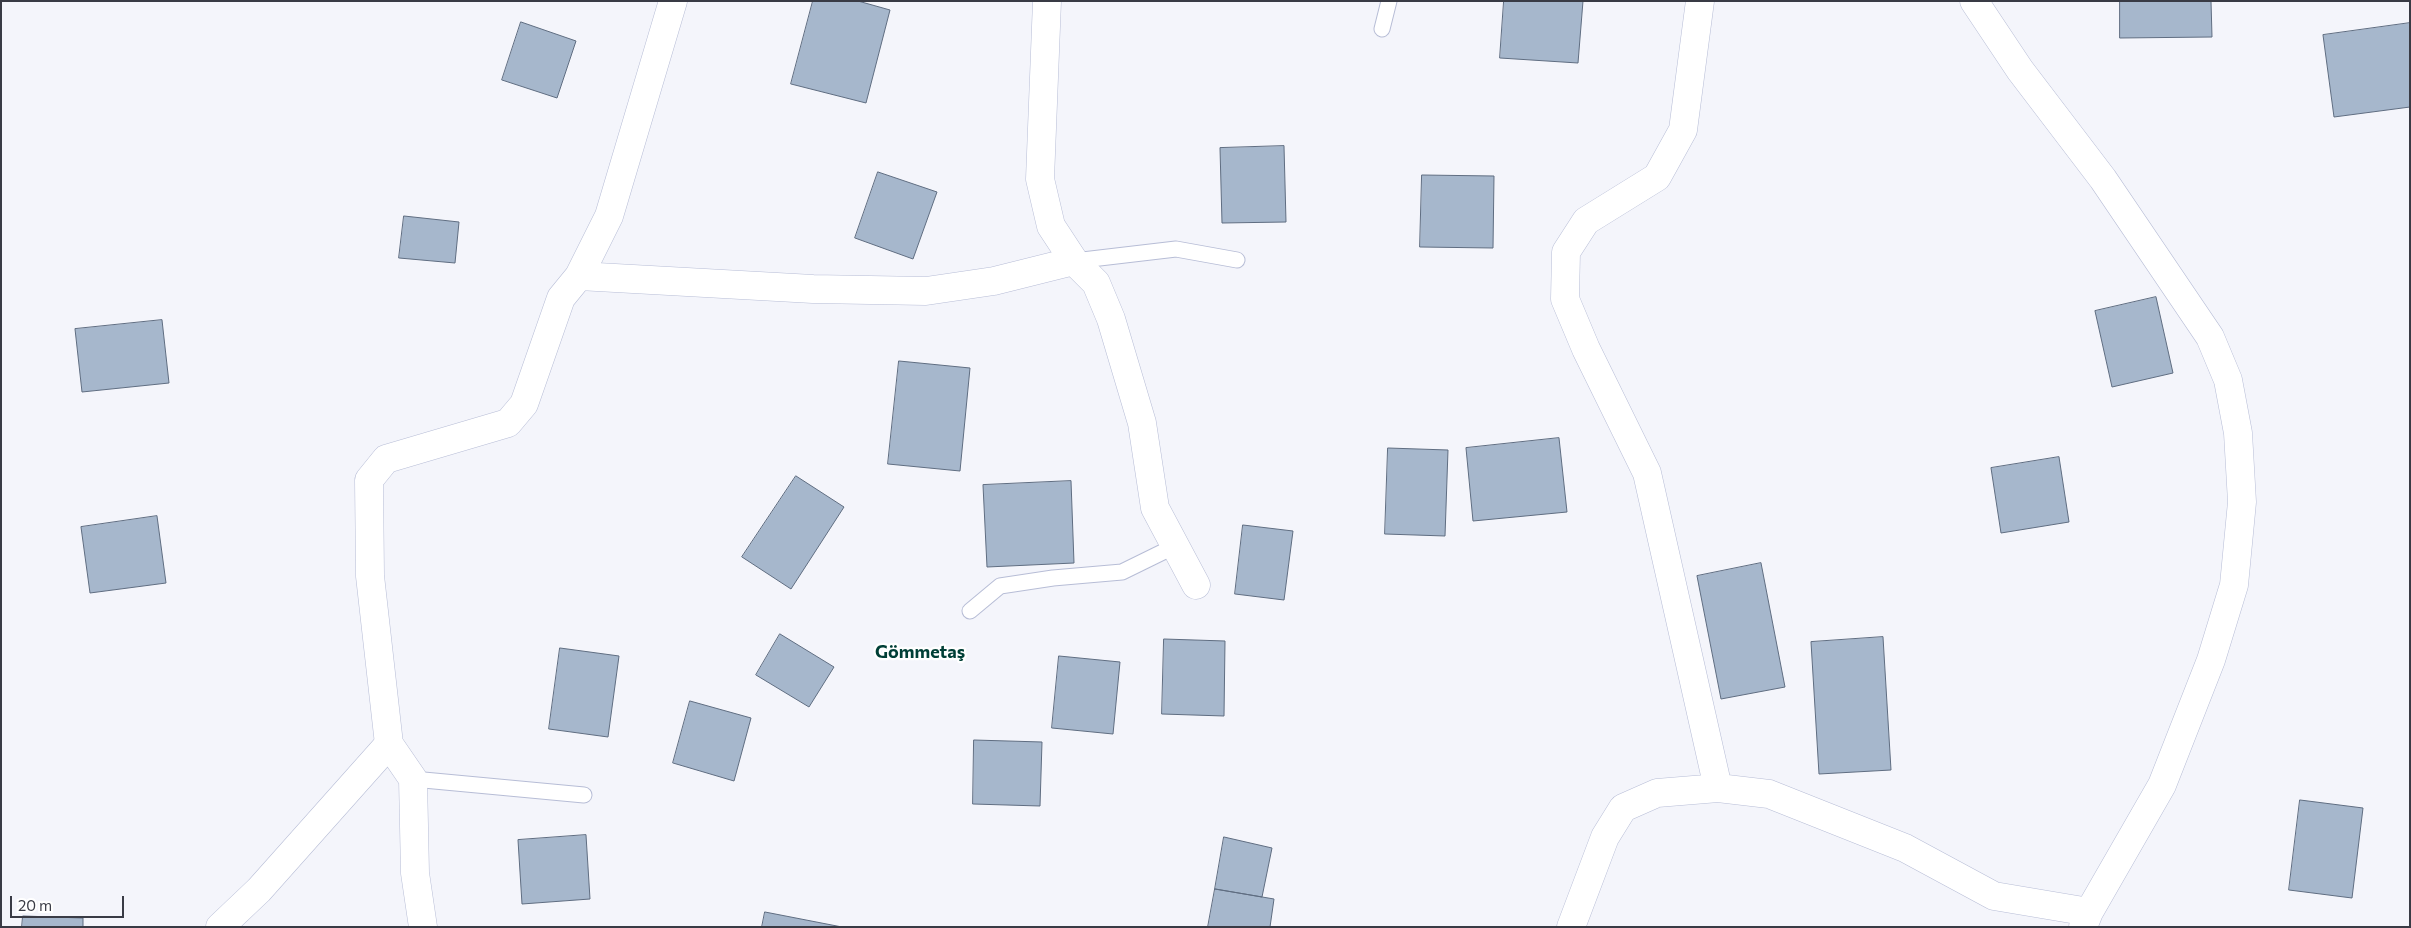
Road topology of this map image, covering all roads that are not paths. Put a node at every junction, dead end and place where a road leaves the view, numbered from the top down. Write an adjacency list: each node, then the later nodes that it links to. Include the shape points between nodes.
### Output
1 (673, 1): 9 (street, via 609,216)
2 (1048, 1): 8 (street, via 1040,179 1051,226)
3 (1389, 1): 6 (lane)
4 (1700, 1): 15 (street, via 1683,130 1658,177 1586,221 1566,252 1565,299 1647,474)
5 (1974, 1): 17 (street, via 2020,70 2103,179 2210,336 2228,380 2238,433 2242,502 2234,585 2212,660 2162,785)
6 (1382, 29)
7 (1236, 260): 8 (lane, via 1176,249)
8 (1074, 261): 9 (street, via 994,281 926,291 813,289); 10 (street, via 1096,283 1111,319 1142,423 1155,508)
9 (579, 276): 13 (street, via 561,298 524,404 508,423 386,459 369,480 370,576)
10 (1176, 546): 11 (street); 12 (lane, via 1122,572 1000,586)
11 (1196, 585)
12 (970, 611)
13 (389, 744): 14 (street); 18 (street, via 259,890)
14 (413, 779): 16 (lane); 19 (street, via 415,873)
15 (1718, 788): 17 (street, via 1769,794 1905,848 1994,896); 20 (street, via 1657,793 1623,808 1605,837)
16 (584, 795)
17 (2086, 920)
18 (220, 927)
19 (423, 927)
20 (1571, 927)

